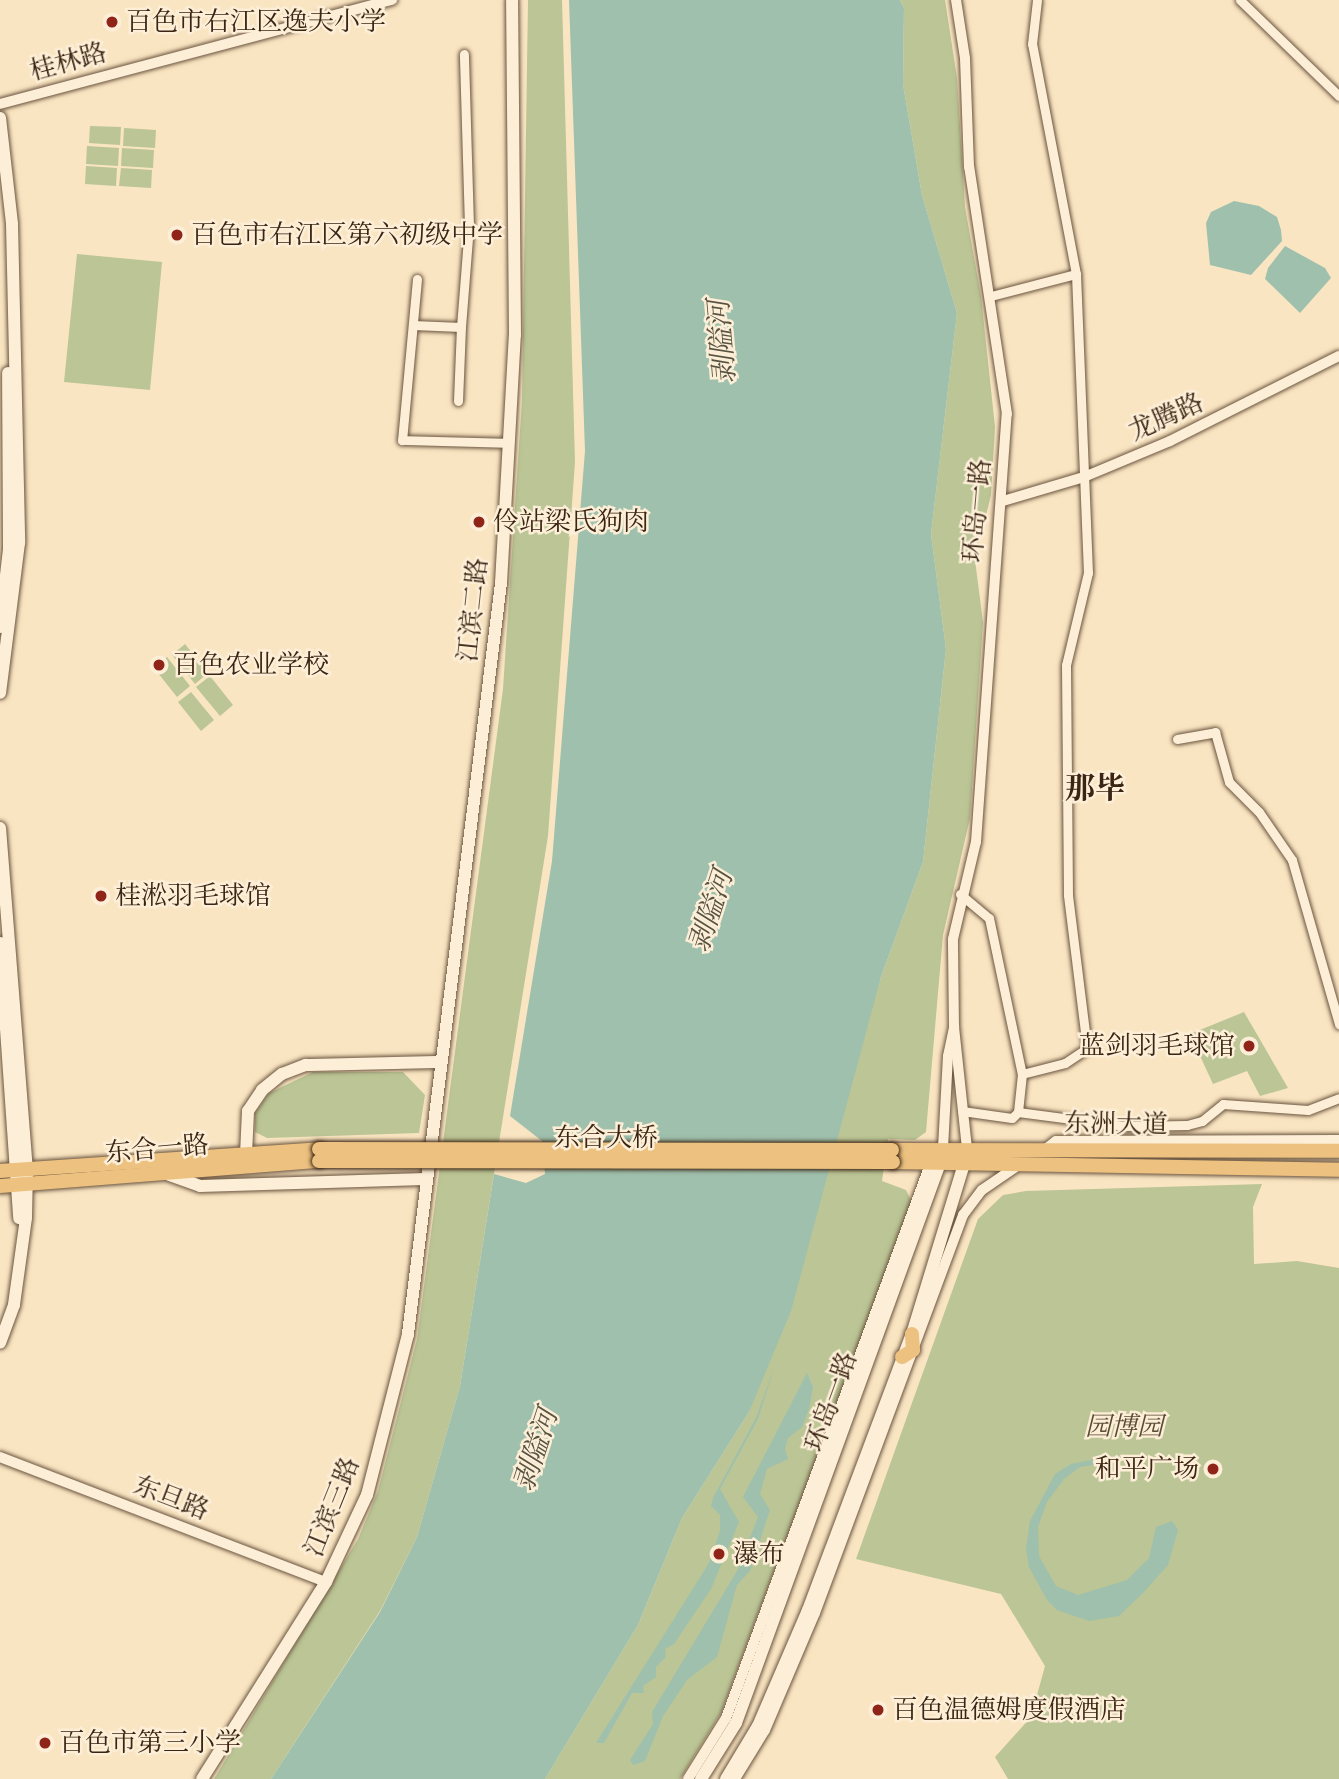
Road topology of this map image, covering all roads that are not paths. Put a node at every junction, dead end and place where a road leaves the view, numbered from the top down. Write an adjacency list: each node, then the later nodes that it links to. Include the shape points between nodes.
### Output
1 (512, 0): 18 (main road, 江滨二路, via 515,335)
2 (956, 0): 13 (street, 环岛一路, via 965,58 969,167)
3 (1037, 0): 11 (street, via 1032,44)
4 (1240, 0): 7 (street)
5 (384, 1): 8 (street, 桂林路)
6 (464, 54): 15 (street, via 469,226)
7 (1339, 96)
8 (0, 104)
9 (0, 118): 22 (main road, via 12,224 19,543)
10 (0, 156): 21 (main road, via 9,365 9,549)
11 (1076, 274): 13 (street); 19 (street)
12 (417, 279): 14 (street)
13 (991, 296): 20 (street, 环岛一路, via 1007,414)
14 (413, 325): 15 (street); 18 (street, via 402,440)
15 (461, 327): 17 (street)
16 (1339, 356): 19 (street, 龙腾路, via 1253,403)
17 (458, 401)
18 (509, 443): 29 (main road, 江滨二路, via 500,583)
19 (1084, 477): 20 (street, 龙腾路); 30 (street, via 1088,573 1066,665 1068,895 1087,1048 1065,1063)
20 (1003, 501): 25 (street, 环岛一路, via 992,592 976,842)
21 (0, 627)
22 (0, 693)
23 (1177, 738): 27 (street, via 1215,732 1229,782 1259,812 1292,860)
24 (0, 828): 50 (main road)
25 (960, 894): 28 (street, 环岛一路, via 953,939); 30 (street, via 989,918)
26 (0, 943): 50 (main road)
27 (1339, 1024)
28 (954, 1027): 32 (street, 环岛一路, via 962,1068); 43 (street, 环岛一路)
29 (440, 1062): 40 (main road, via 306,1065 282,1074 262,1090 248,1111); 51 (main road, 江滨二路)
30 (1022, 1074): 33 (street)
31 (1339, 1098): 33 (street, via 1308,1110 1223,1104 1202,1121 1187,1125 1090,1124)
32 (962, 1111): 33 (street, via 1012,1118); 36 (street, 环岛一路)
33 (1018, 1112)
34 (1339, 1131): 35 (street)
35 (1339, 1140): 37 (street, via 1056,1141); 39 (street)
36 (967, 1148): 37 (main road, 东洲大道); 43 (main road, 东洲大道); 44 (main road, 环岛一路)
37 (1047, 1148): 38 (main road, 东洲大道)
38 (1075, 1148): 39 (main road, 东洲大道); 46 (main road)
39 (1339, 1151)
40 (246, 1154): 41 (main road, 东合一路); 50 (main road, 东合一路)
41 (319, 1155): 42 (main road, 东合大桥, bridge); 49 (main road, 东合一路)
42 (893, 1156): 43 (main road, 东洲大道)
43 (937, 1156): 44 (main road, 东洲大道); 59 (street, via 726,1718); 60 (main road, 环岛一路, via 736,1723)
44 (967, 1164): 45 (main road, 东洲大道); 53 (main road, 环岛一路)
45 (1017, 1166): 46 (main road, 东洲大道); 55 (street, via 982,1190 963,1216)
46 (1074, 1167): 47 (main road, 东洲大道)
47 (1339, 1170)
48 (0, 1171): 50 (main road, 东合一路)
49 (163, 1173): 50 (main road, 东合一路); 51 (main road, via 200,1186)
50 (16, 1179): 52 (main road, via 19,1218 8,1303); 54 (main road, via 26,1218 14,1305)
51 (424, 1179): 57 (main road, 江滨三路, via 408,1334 367,1495)
52 (0, 1324)
53 (912, 1334): 55 (main road)
54 (0, 1343)
55 (908, 1353): 61 (main road, 环岛一路, via 758,1726); 62 (street, via 815,1613 765,1730)
56 (0, 1457): 57 (street, 东旦路)
57 (326, 1582): 58 (main road, 江滨三路)
58 (202, 1779)
59 (688, 1779)
60 (701, 1779)
61 (726, 1779)
62 (735, 1779)

